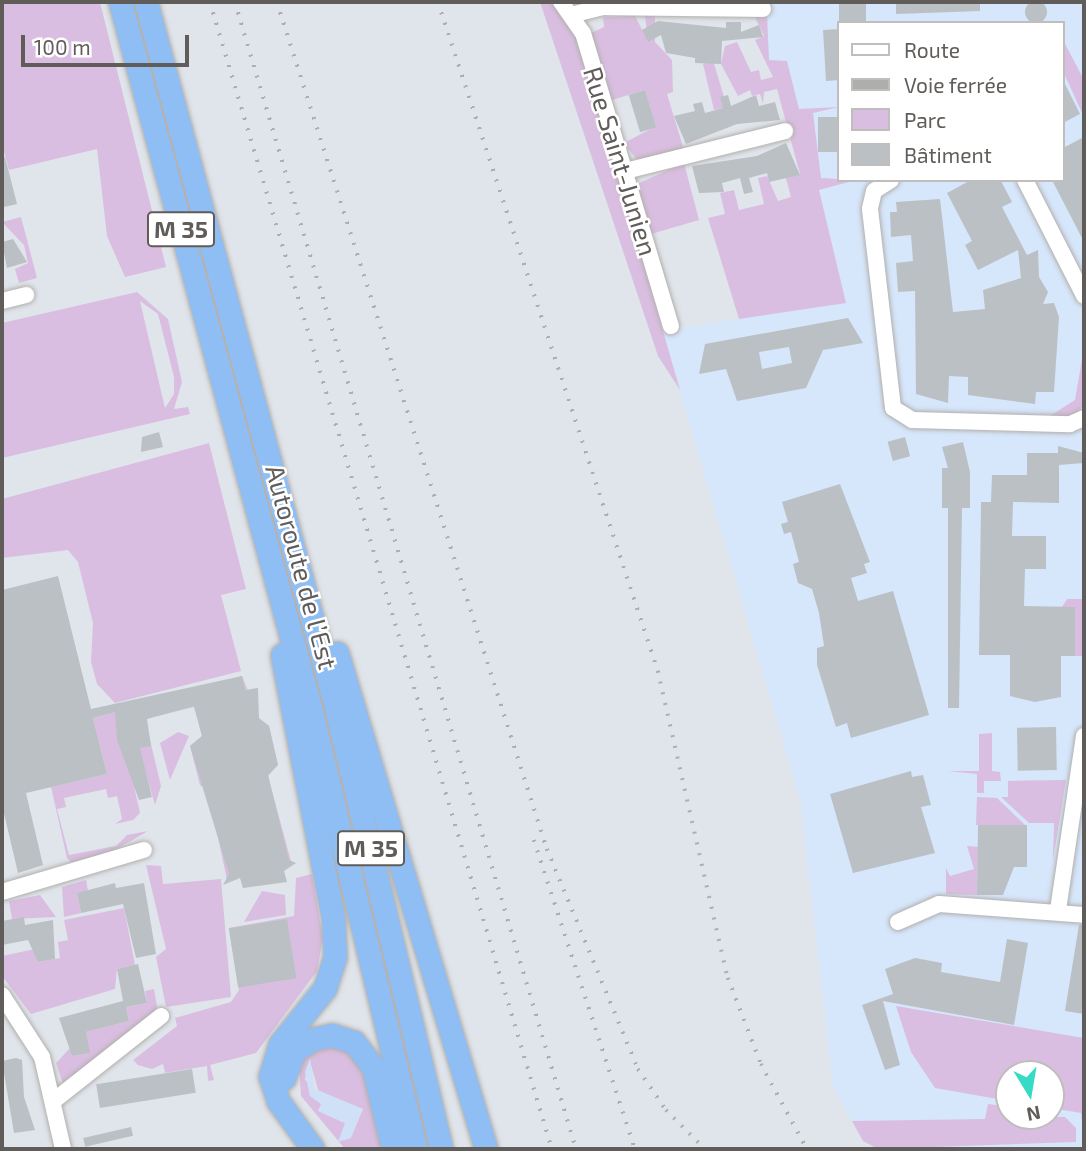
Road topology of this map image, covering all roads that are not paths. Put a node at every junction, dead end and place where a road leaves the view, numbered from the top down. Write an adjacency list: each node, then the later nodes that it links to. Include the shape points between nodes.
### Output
1 (120, 2): 17 (highway, Autoroute de l’Est / M 35)
2 (146, 2): 16 (highway, Autoroute de l’Est / M 35)
3 (602, 4): 4 (street); 5 (street)
4 (743, 5): 6 (street)
5 (566, 8): 8 (street, Rue Saint-Junien, via 583,33)
6 (763, 9)
7 (785, 131): 8 (street)
8 (625, 171): 14 (street, Rue Saint-Junien)
9 (888, 182): 15 (street, via 874,191 870,209 893,408 912,420 1070,424)
10 (1027, 182): 12 (street)
11 (26, 295): 13 (street)
12 (1084, 296)
13 (2, 301)
14 (671, 326)
15 (1084, 418)
16 (294, 549): 34 (highway, Autoroute de l’Est / M 35); 35 (highway, via 313,569)
17 (284, 611): 20 (highway, via 279,643); 33 (highway, Autoroute de l’Est / M 35)
18 (1084, 736): 22 (street)
19 (144, 850): 21 (street)
20 (324, 871): 29 (highway, via 322,972 264,1068 267,1096); 30 (highway, via 335,940 332,972 280,1044 270,1076 278,1101)
21 (2, 892)
22 (1058, 910): 23 (street); 24 (street, via 939,904)
23 (1084, 915)
24 (898, 922)
25 (2, 995): 27 (street, via 34,1042)
26 (161, 1016): 27 (street)
27 (56, 1099): 28 (street)
28 (63, 1149)
29 (294, 1149)
30 (313, 1149)
31 (330, 1149): 32 (highway, via 292,1106 284,1075 302,1044 332,1035 354,1042 369,1058)
32 (393, 1149)
33 (415, 1149)
34 (441, 1149)
35 (486, 1149)

